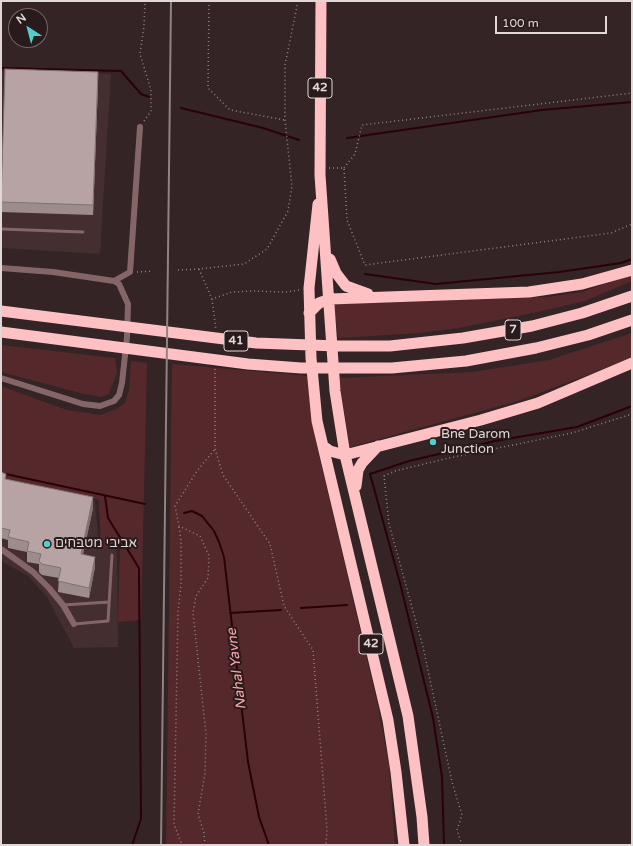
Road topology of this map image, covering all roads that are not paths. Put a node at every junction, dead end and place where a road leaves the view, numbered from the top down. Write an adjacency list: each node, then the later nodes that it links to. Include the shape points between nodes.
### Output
1 (321, 1): 3 (highway, 42)
2 (140, 126): 9 (street, via 130,272)
3 (320, 172): 6 (highway, 42); 15 (highway, 42)
4 (1, 229): 5 (lane)
5 (83, 232)
6 (326, 248): 10 (highway, via 336,273 346,286); 12 (highway, 42)
7 (1, 268): 9 (street)
8 (632, 270): 10 (highway, via 549,290)
9 (114, 281): 22 (street, via 119,284 128,304 128,337 122,383 119,395 114,401 100,406 84,404)
10 (382, 296): 12 (highway)
11 (632, 296): 19 (highway, 7, via 532,326 463,338)
12 (330, 299): 15 (highway, via 319,303); 25 (highway, 42, via 334,384)
13 (1, 307): 16 (highway)
14 (1, 311): 16 (highway, 41)
15 (309, 313): 24 (highway, 42, via 315,396)
16 (45, 316): 19 (highway, 41, via 256,343)
17 (632, 320): 21 (highway, 7, via 588,335 536,348 466,361)
18 (1, 332): 21 (highway, 41, via 248,364 301,368)
19 (390, 346)
20 (632, 363): 23 (highway, via 538,402 481,420)
21 (392, 368)
22 (1, 378)
23 (383, 444): 25 (highway); 26 (highway, via 372,451 358,470)
24 (323, 446): 25 (highway, via 330,451); 32 (highway, 42, via 388,720)
25 (345, 454): 26 (highway, 42)
26 (357, 502): 33 (highway, 42, via 408,716 422,810)
27 (1, 549): 30 (street, via 33,572)
28 (112, 555): 29 (lane)
29 (109, 602): 30 (lane); 31 (lane, via 108,621)
30 (63, 605): 31 (street)
31 (74, 624)
32 (404, 845)
33 (424, 845)

